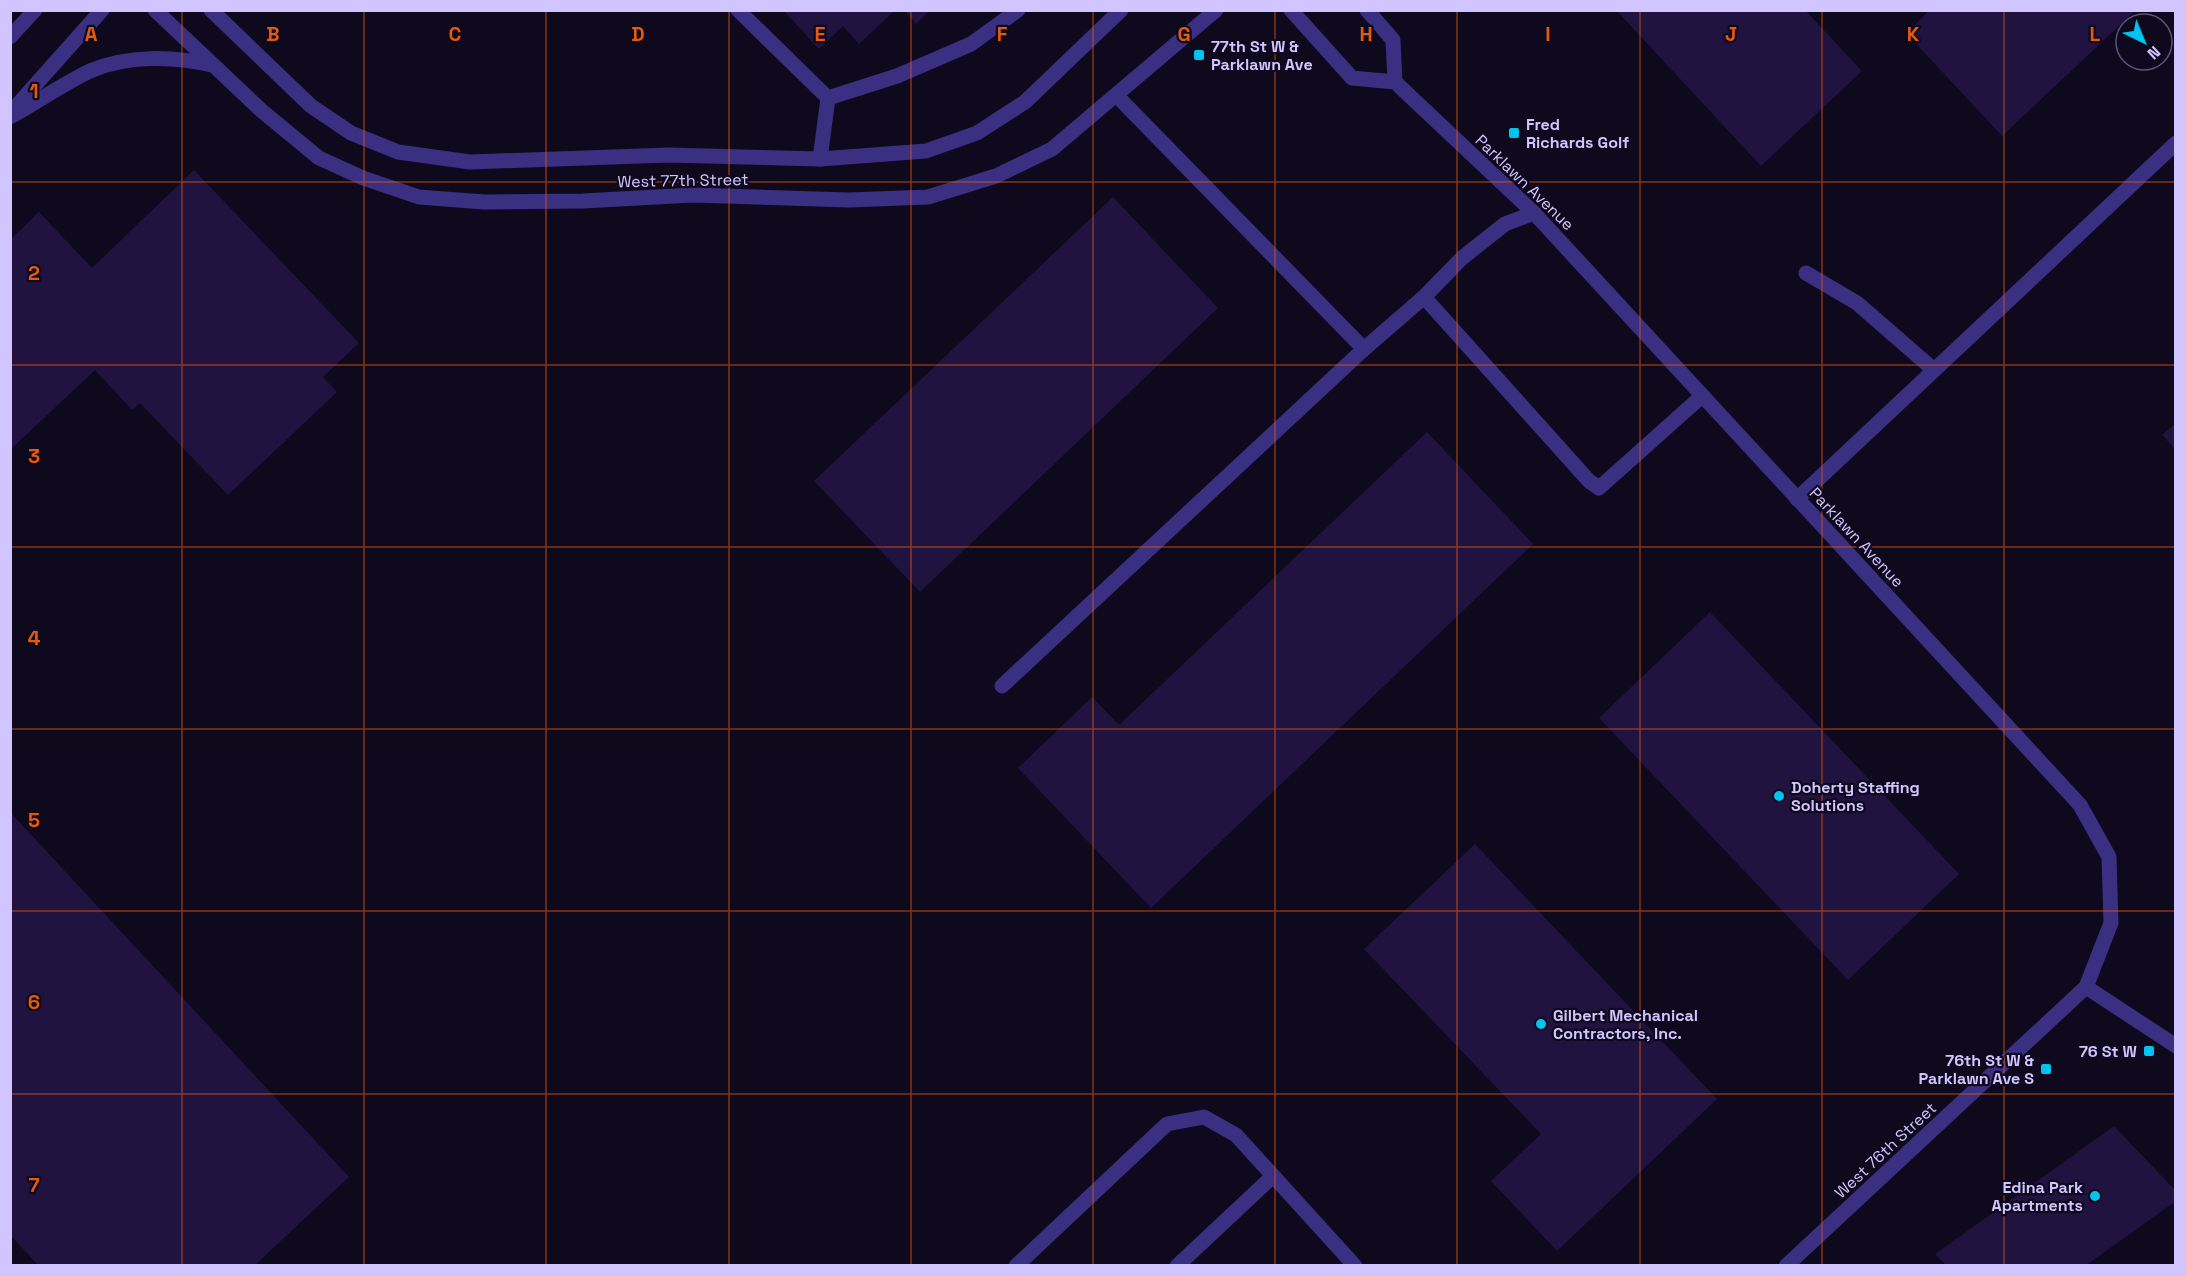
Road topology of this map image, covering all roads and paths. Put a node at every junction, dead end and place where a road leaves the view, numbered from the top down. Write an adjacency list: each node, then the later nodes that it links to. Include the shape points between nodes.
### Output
1 (35, 10): 11 (street)
2 (102, 10): 16 (street)
3 (155, 10): 12 (street, West 77th Street)
4 (211, 10): 18 (street, West 77th Street, via 311,106 351,133 398,152 470,162 668,155)
5 (738, 10): 15 (street)
6 (1018, 10): 15 (street, via 971,44 897,76)
7 (1121, 10): 18 (street, West 77th Street, via 1025,102 977,133 926,151)
8 (1216, 10): 14 (street, West 77th Street)
9 (1291, 10): 13 (street, via 1352,78)
10 (1367, 10): 13 (street, via 1393,39)
11 (10, 37)
12 (214, 65): 14 (street, West 77th Street, via 319,158 363,178 419,196 484,202 693,195 849,200 928,197 996,176 1052,149); 16 (street, via 142,58 91,71)
13 (1395, 82): 19 (street, Parklawn Avenue)
14 (1116, 95): 22 (street)
15 (828, 98): 18 (street)
16 (10, 115)
17 (2175, 144): 23 (street)
18 (820, 159)
19 (1534, 213): 21 (street, via 1505,224 1462,258); 24 (street, Parklawn Avenue)
20 (1806, 273): 23 (street, via 1857,303)
21 (1424, 297): 22 (street); 24 (street, via 1599,488)
22 (1364, 349): 26 (street)
23 (1934, 370): 25 (street)
24 (1702, 396): 25 (street, Parklawn Avenue)
25 (1797, 499): 27 (street, Parklawn Avenue, via 2080,805 2109,857 2111,923)
26 (1002, 686)
27 (2086, 987): 28 (street); 33 (street, West 76th Street)
28 (2175, 1046)
29 (1272, 1176): 30 (street, via 1236,1135 1204,1117 1167,1124); 31 (street); 32 (street)
30 (1016, 1266)
31 (1177, 1266)
32 (1355, 1266)
33 (1786, 1266)

